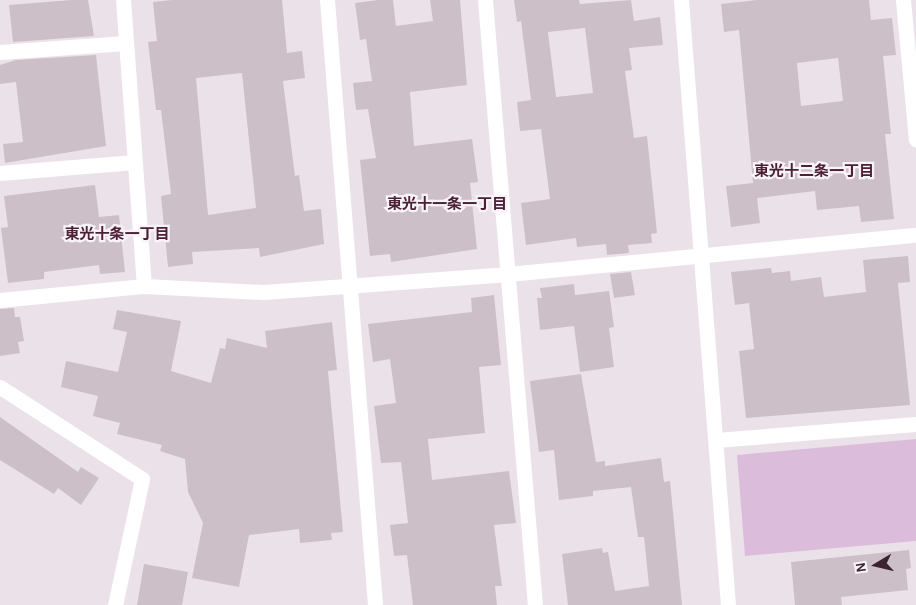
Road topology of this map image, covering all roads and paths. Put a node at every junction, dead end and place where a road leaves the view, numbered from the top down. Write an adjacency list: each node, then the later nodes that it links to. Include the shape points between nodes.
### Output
1 (123, 0): 6 (street)
2 (327, 0): 14 (street)
3 (485, 0): 13 (street)
4 (681, 0): 12 (street)
5 (903, 0): 8 (street)
6 (126, 43): 7 (street); 9 (street)
7 (0, 52)
8 (916, 139)
9 (135, 162): 10 (street); 15 (street)
10 (0, 173)
11 (916, 235): 12 (street)
12 (701, 254): 13 (street); 19 (street)
13 (508, 274): 14 (street); 22 (street)
14 (349, 284): 15 (street, via 264,292); 21 (street)
15 (144, 286): 16 (street)
16 (0, 300)
17 (0, 386): 20 (street, via 142,479)
18 (916, 424): 19 (street)
19 (716, 440): 23 (street)
20 (115, 605)
21 (375, 605)
22 (534, 605)
23 (728, 605)

